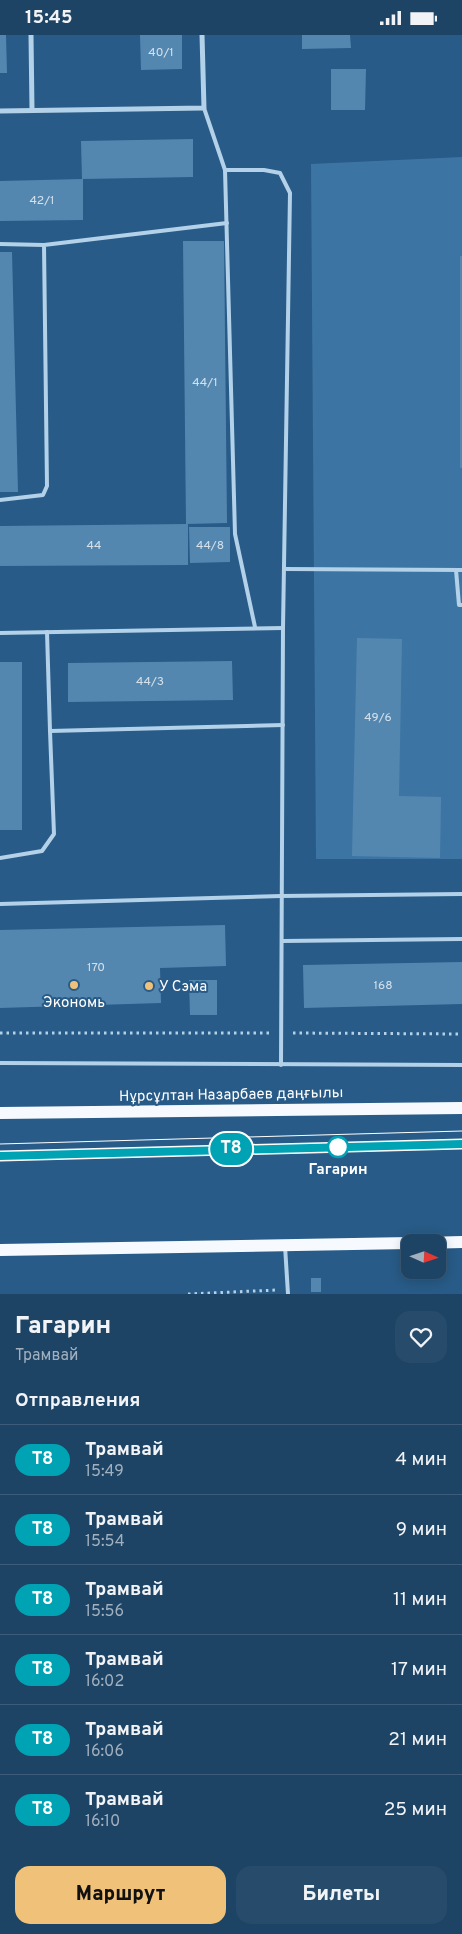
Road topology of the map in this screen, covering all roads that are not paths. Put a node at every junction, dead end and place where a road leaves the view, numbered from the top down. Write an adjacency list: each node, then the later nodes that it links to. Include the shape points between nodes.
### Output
1 (31, 35): 5 (street)
2 (202, 35): 3 (street)
3 (204, 108): 5 (street); 6 (lane)
4 (0, 111): 5 (street)
5 (32, 111)
6 (225, 170): 7 (lane); 11 (lane, via 280,173 290,193)
7 (227, 223): 9 (lane); 15 (lane, via 235,534)
8 (0, 244): 9 (lane)
9 (44, 245): 10 (lane, via 47,485 43,495)
10 (0, 500)
11 (284, 569): 12 (lane); 16 (lane)
12 (456, 570): 13 (lane); 14 (lane, via 459,605)
13 (462, 570)
14 (462, 605)
15 (255, 627): 16 (lane); 17 (lane)
16 (283, 628): 19 (lane)
17 (47, 632): 18 (lane); 20 (lane)
18 (0, 633)
19 (283, 725): 20 (lane); 23 (lane)
20 (50, 731): 21 (lane, via 54,833 42,851)
21 (0, 858)
22 (462, 894): 23 (lane)
23 (281, 896): 24 (lane); 26 (lane)
24 (0, 904)
25 (462, 939): 26 (lane)
26 (282, 941): 28 (lane)
27 (0, 1063): 28 (lane)
28 (281, 1065): 29 (lane)
29 (462, 1065)
30 (462, 1108): 31 (main road, Нұрсұлтан Назарбаев даңғылы)
31 (0, 1113)
32 (446, 1242): 33 (main road)
33 (462, 1242)
34 (401, 1243): 35 (main road)
35 (285, 1244): 36 (main road); 37 (lane)
36 (0, 1250)
37 (288, 1292)

